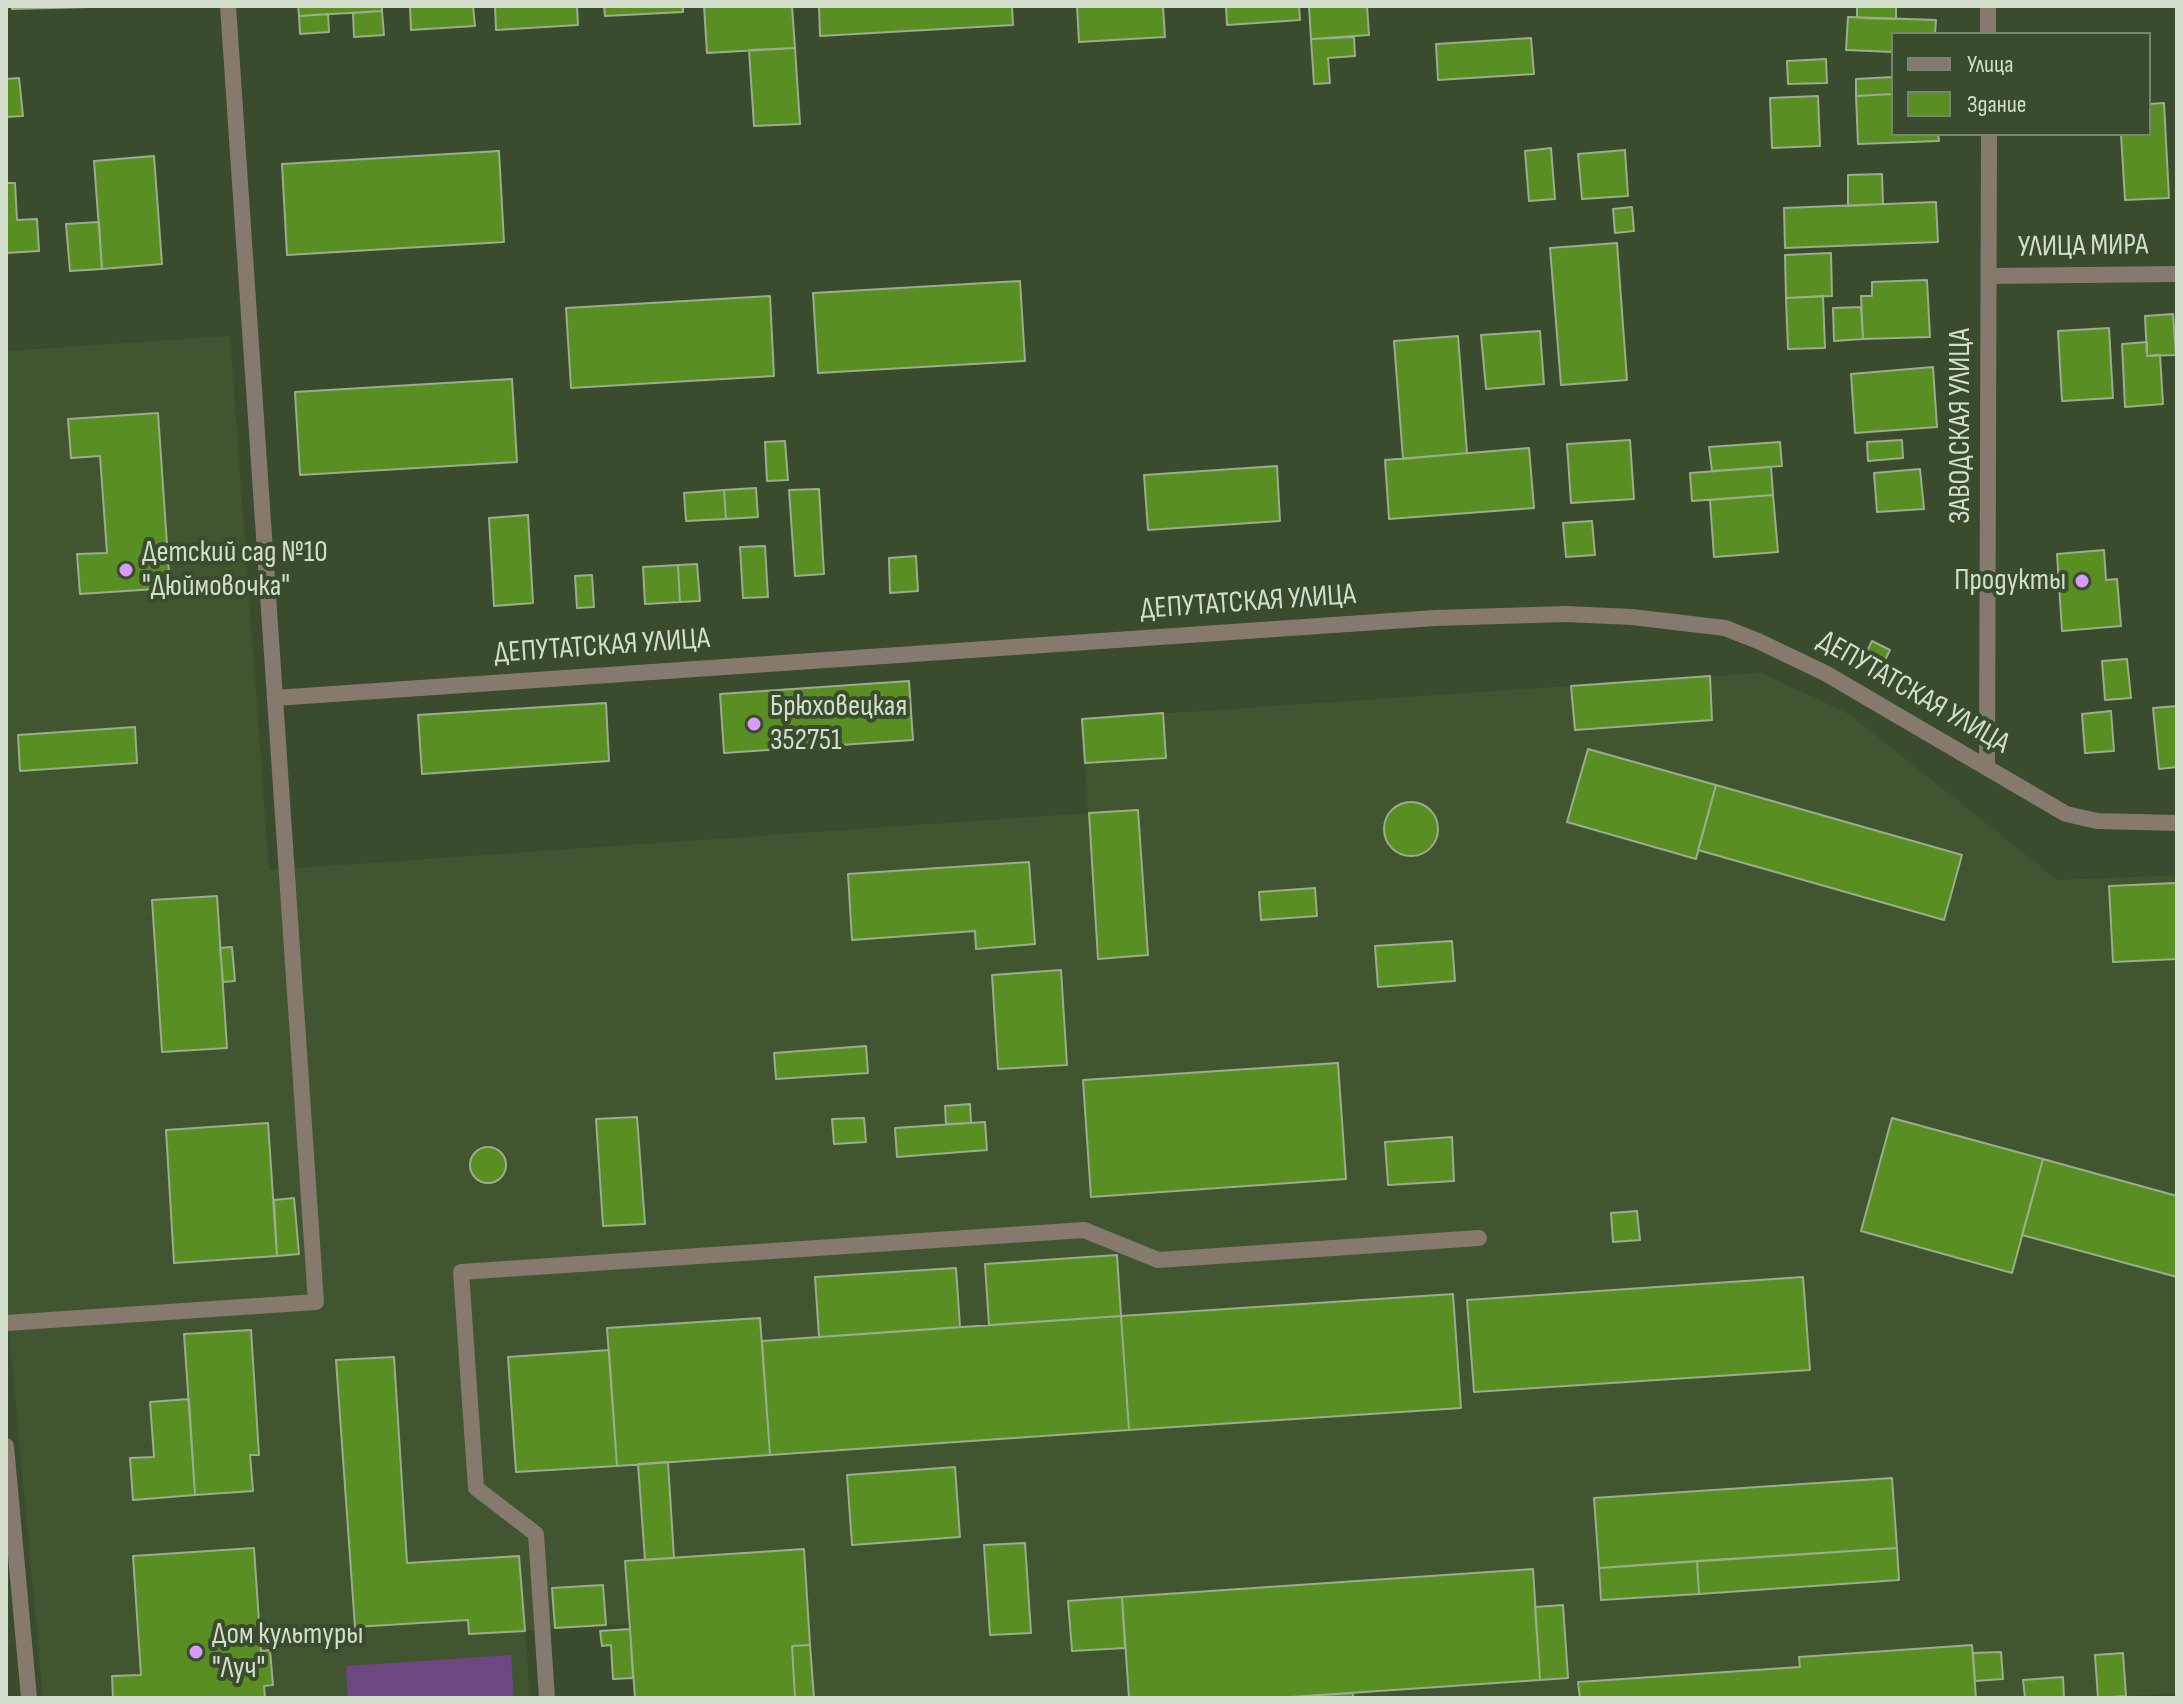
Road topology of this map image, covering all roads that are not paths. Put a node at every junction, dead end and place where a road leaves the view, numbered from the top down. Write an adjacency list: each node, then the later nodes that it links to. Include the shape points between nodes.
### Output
1 (228, 6): 7 (street)
2 (1988, 6): 3 (street)
3 (1988, 32)
4 (1989, 136): 6 (street, ЗАВОДСКАЯ УЛИЦА)
5 (2177, 274): 6 (street, УЛИЦА МИРА)
6 (1990, 276): 8 (street, ЗАВОДСКАЯ УЛИЦА)
7 (275, 698): 8 (street, ДЕПУТАТСКАЯ УЛИЦА, via 1435,618 1606,616 1697,623 1758,641 1825,673); 11 (street, via 316,1302)
8 (1987, 767): 9 (street, ДЕПУТАТСКАЯ УЛИЦА, via 2066,814 2097,821)
9 (2177, 823)
10 (1479, 1238): 14 (street, via 1158,1260 1084,1230 461,1272 476,1488 536,1534)
11 (6, 1323)
12 (6, 1446): 13 (street)
13 (29, 1698)
14 (547, 1698)

